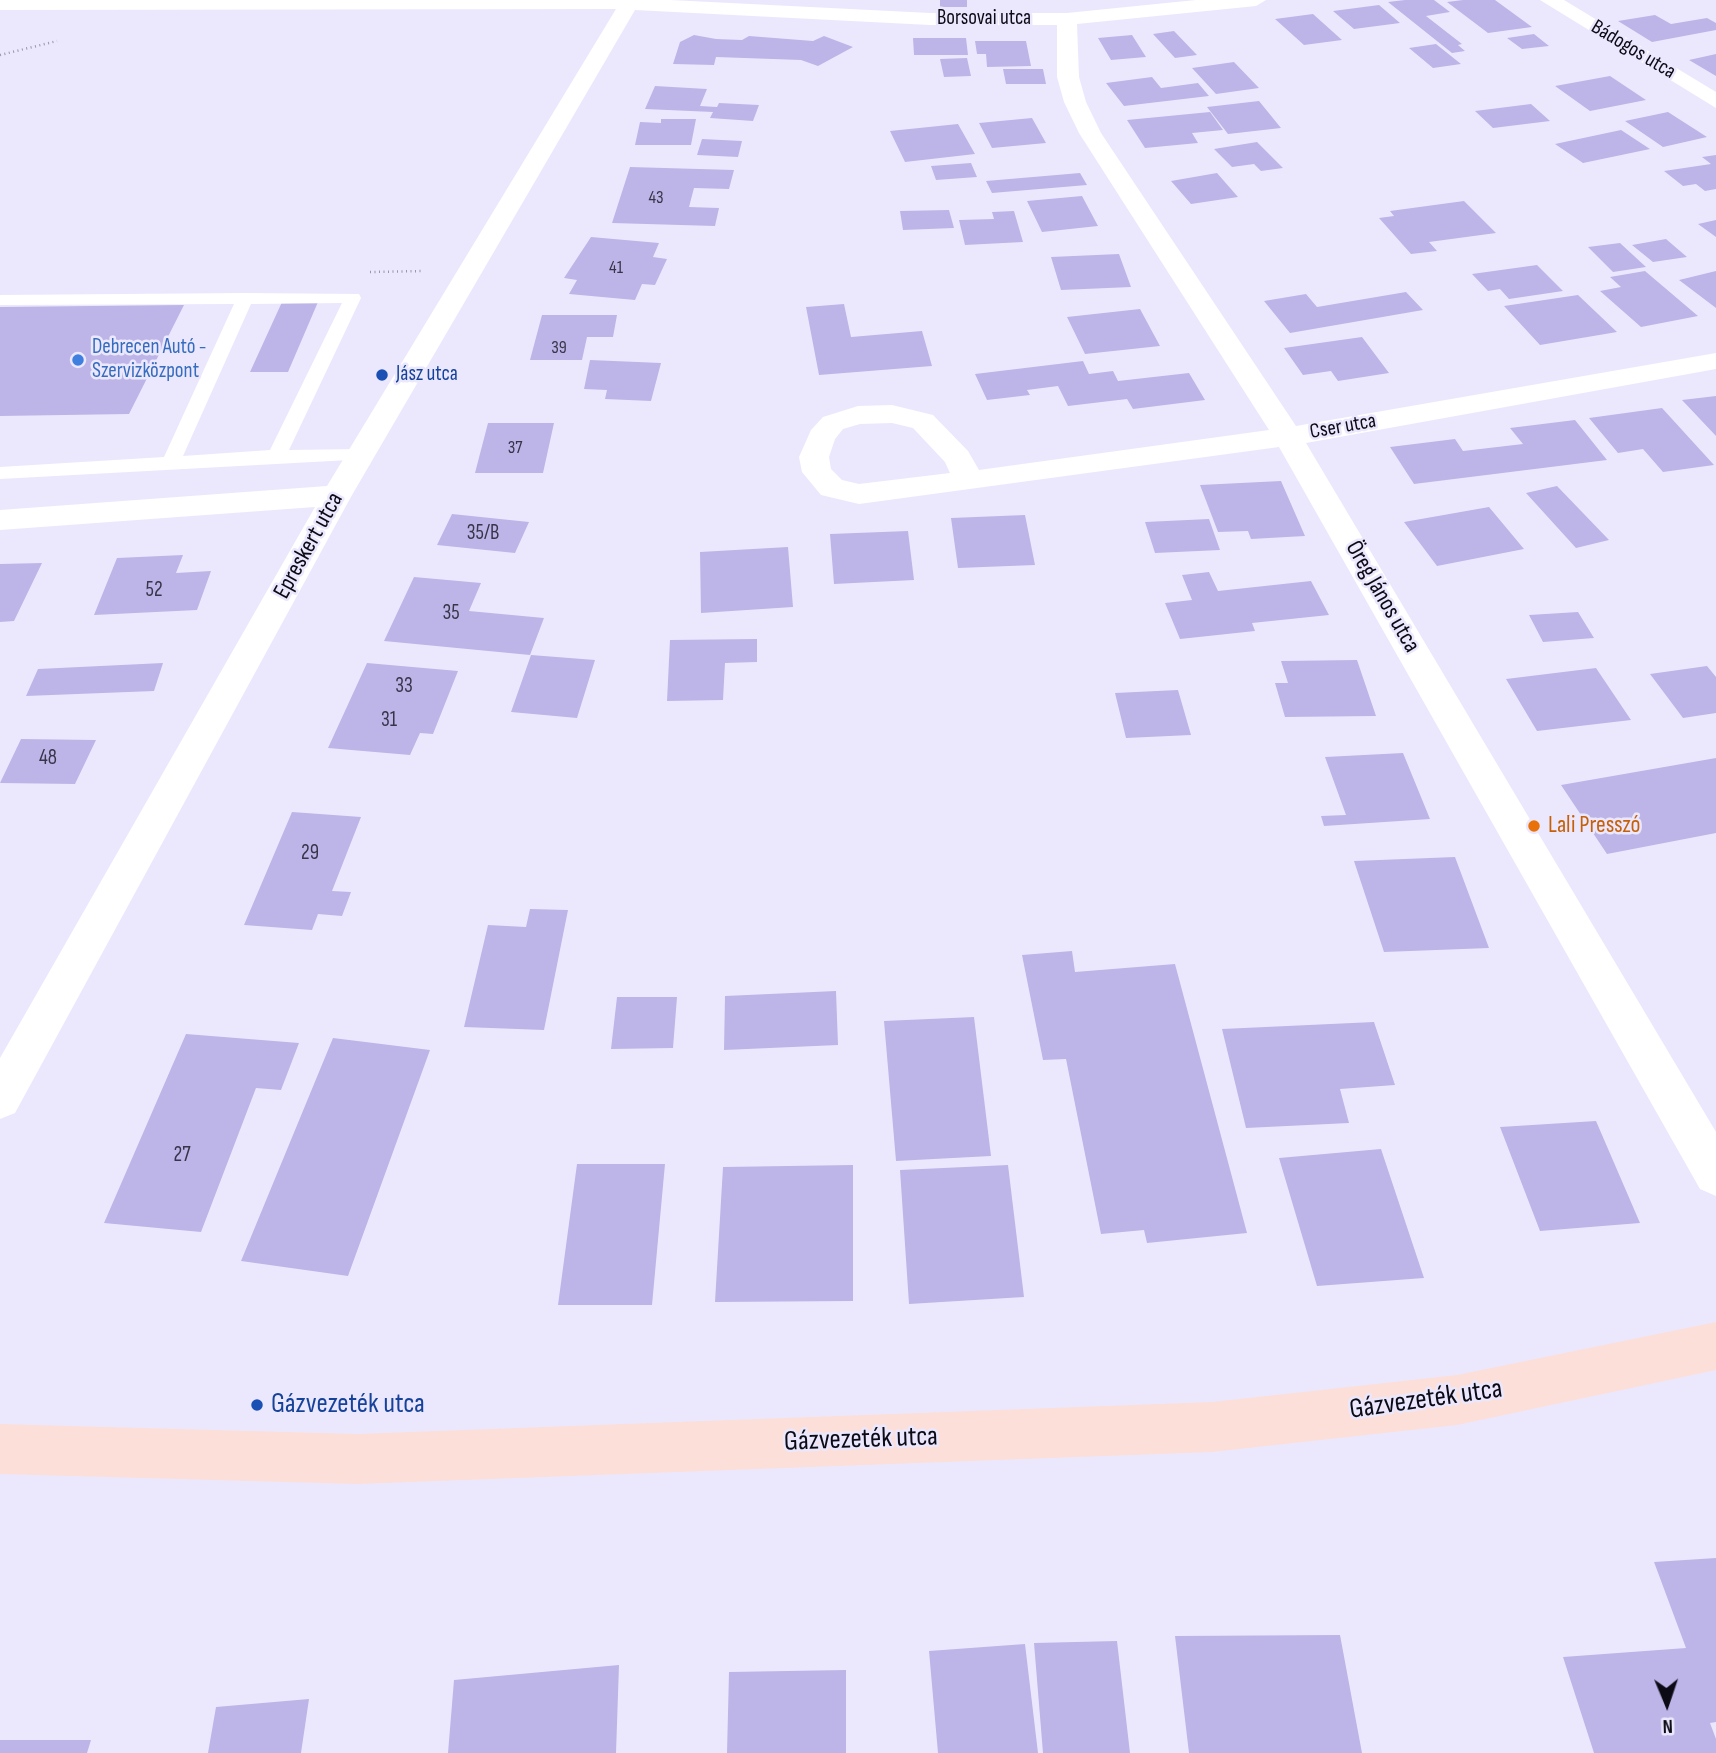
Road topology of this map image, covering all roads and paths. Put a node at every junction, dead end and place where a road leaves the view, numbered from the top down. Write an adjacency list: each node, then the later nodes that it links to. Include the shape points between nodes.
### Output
1 (1256, 0): 7 (street, Borsovai utca)
2 (1550, 0): 8 (street, Bádogos utca)
3 (281, 1): 4 (street, Borsovai utca); 5 (street, Borsovai utca)
4 (629, 2): 6 (street, Borsovai utca); 13 (street, Epreskert utca)
5 (0, 4)
6 (932, 9): 7 (street, Borsovai utca)
7 (1068, 19): 12 (street, Öreg János utca, via 1068,77 1090,134)
8 (1716, 100)
9 (245, 298): 10 (lane); 14 (lane, via 353,298); 15 (lane)
10 (0, 299)
11 (1716, 361): 12 (street, Cser utca)
12 (1289, 437): 17 (street, Cser utca); 21 (street, Öreg János utca)
13 (361, 455): 14 (lane); 18 (street, Epreskert utca)
14 (278, 456): 15 (lane)
15 (171, 462): 16 (lane)
16 (0, 472)
17 (969, 481): 17 (street, Cser utca, via 859,494 832,488 817,472 814,457 821,437 833,423 858,415 892,414 923,421 958,458)
18 (337, 495): 19 (street); 20 (street, Epreskert utca)
19 (0, 520)
20 (0, 1099)
21 (1716, 1174)
22 (1716, 1346): 23 (street, Gázvezeték utca, via 1457,1400 1212,1427 357,1458)
23 (0, 1449)

